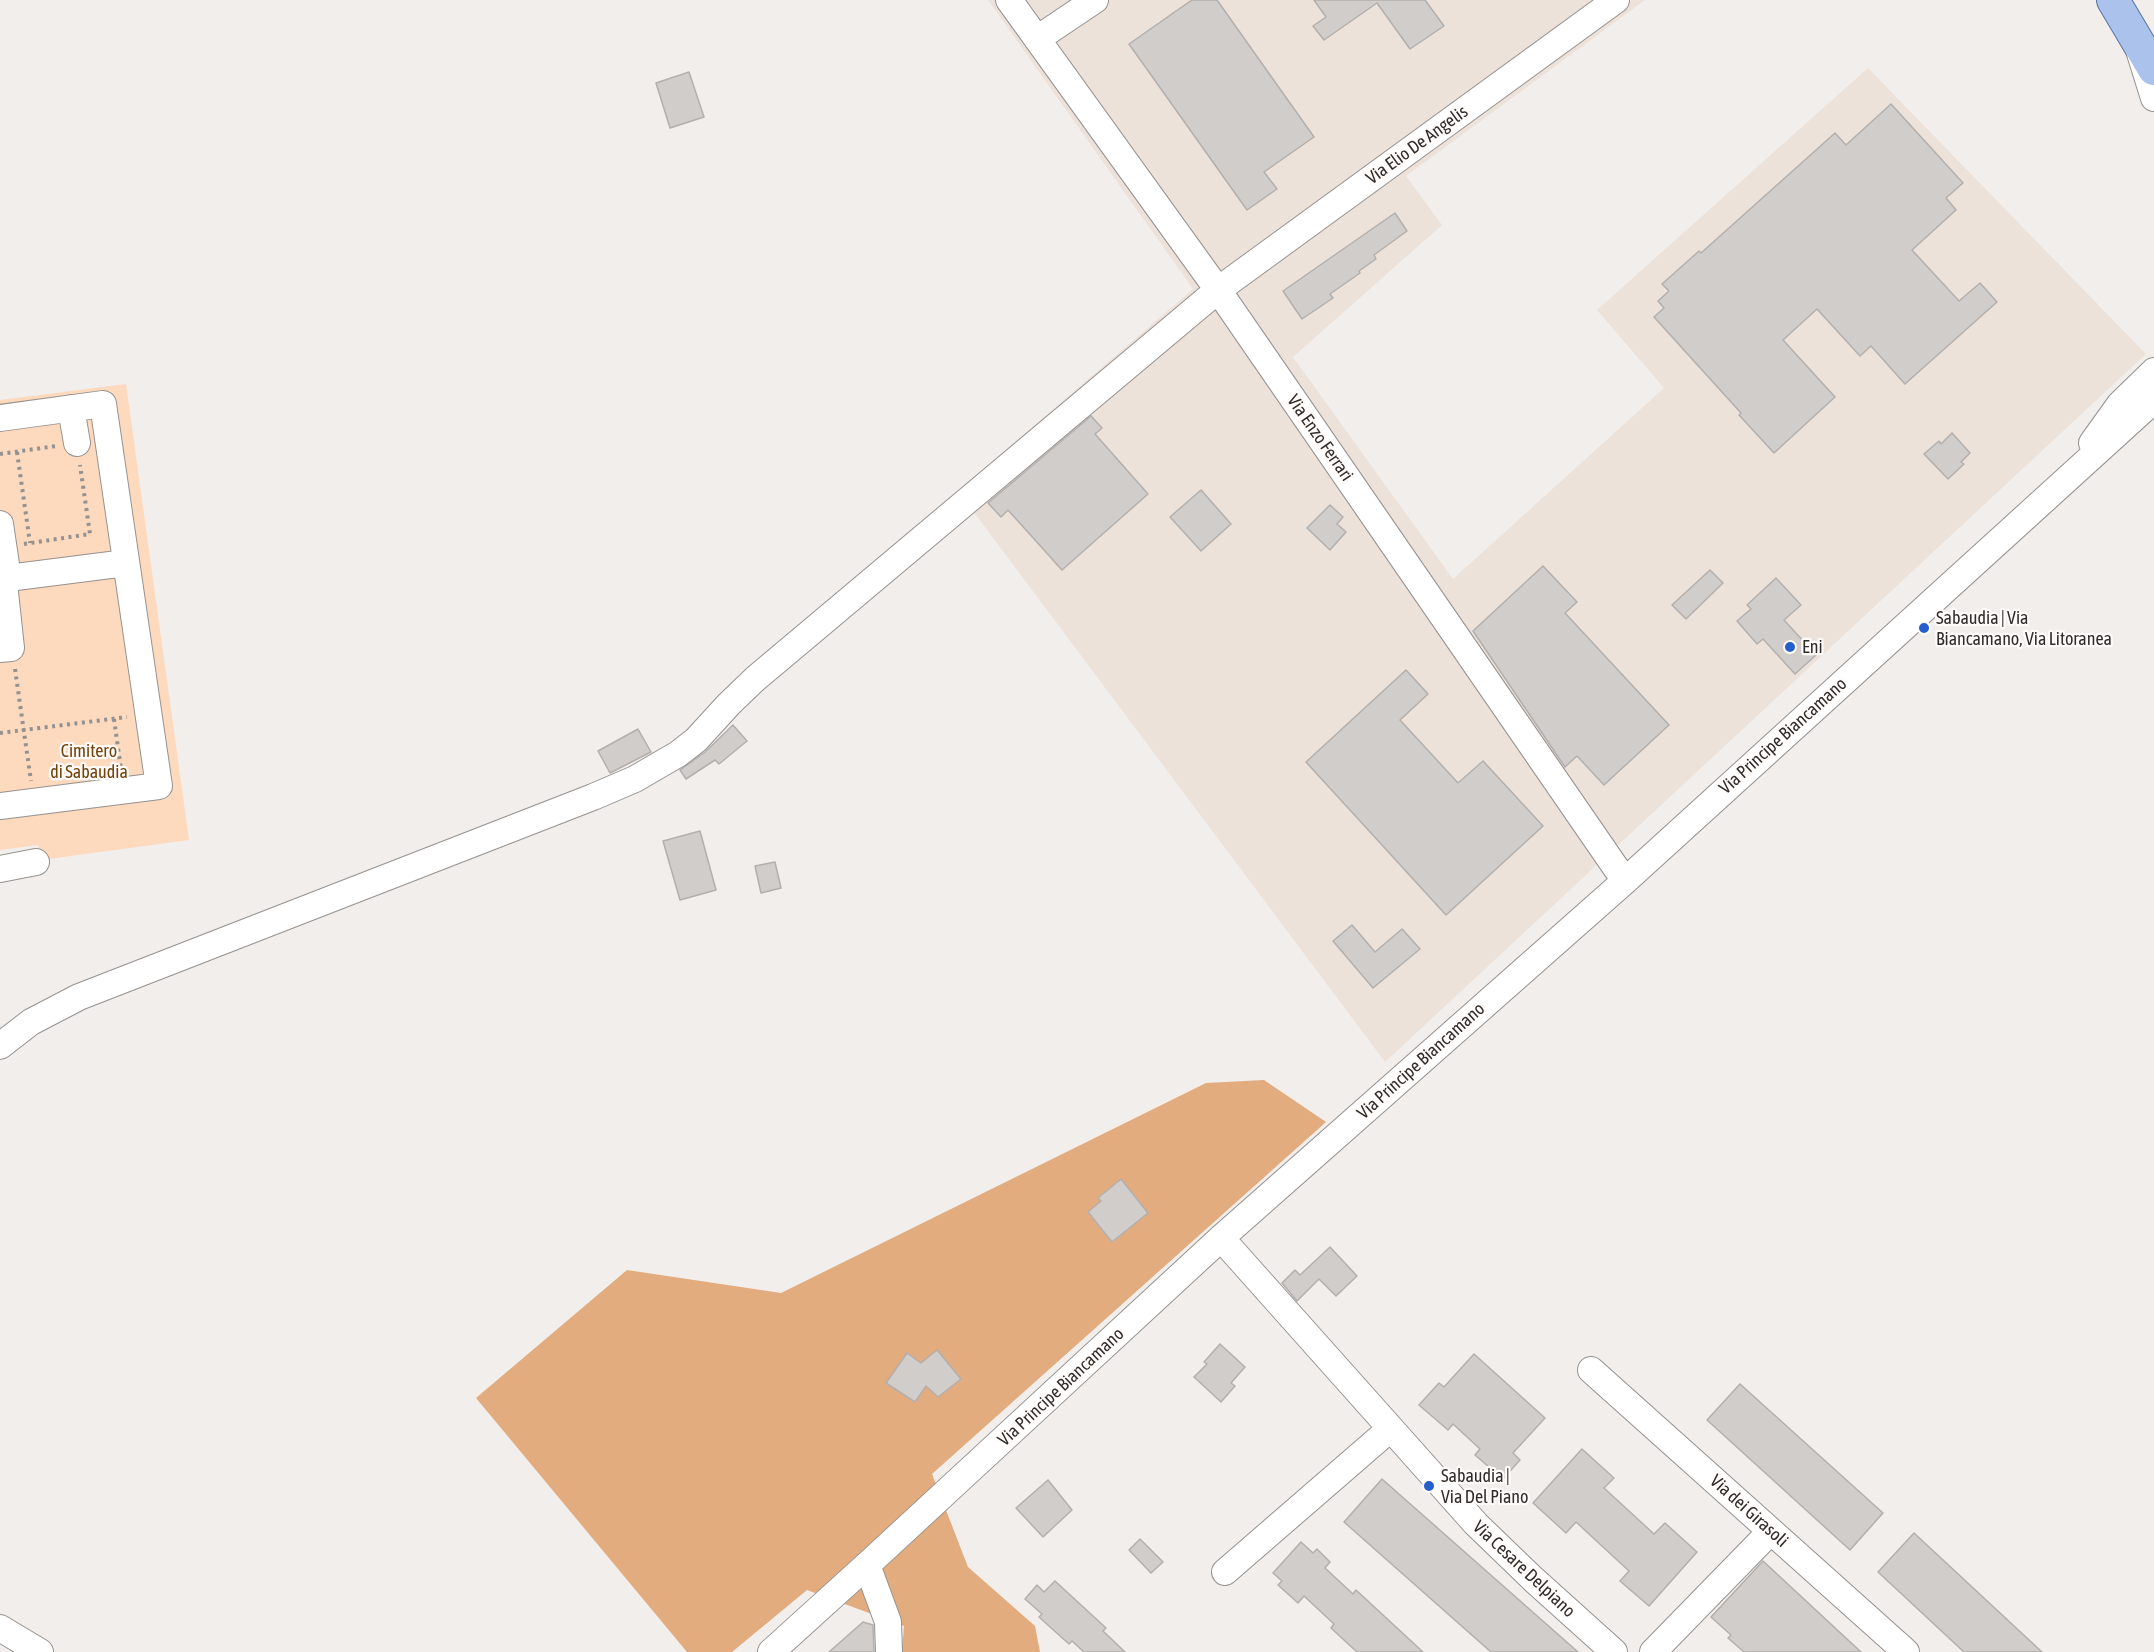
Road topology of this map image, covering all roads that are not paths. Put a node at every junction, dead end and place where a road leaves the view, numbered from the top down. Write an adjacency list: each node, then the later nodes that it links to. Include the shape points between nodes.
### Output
1 (1009, 0): 6 (street, Via Enzo Ferrari)
2 (1095, 0): 6 (street)
3 (1616, 0): 9 (street, Via Elio De Angelis)
4 (2113, 0): 5 (main road)
5 (2136, 38): 7 (main road); 8 (street)
6 (1037, 39): 9 (street, Via Enzo Ferrari)
7 (2154, 69)
8 (2154, 98)
9 (1218, 290): 23 (street, Via Enzo Ferrari); 24 (street, Via Elio De Angelis, via 755,679 678,754 593,797 79,997 40,1017)
10 (2154, 371): 15 (street, Via Principe Biancamano, via 2115,410)
11 (2154, 400): 15 (street, Via Principe Biancamano)
12 (71, 408): 13 (street); 14 (street); 17 (street, via 104,404)
13 (0, 418)
14 (77, 443)
15 (2074, 472): 23 (street, Via Principe Biancamano)
16 (2, 536): 18 (street)
17 (126, 563): 18 (street); 20 (street, via 159,786)
18 (4, 581): 19 (street)
19 (6, 648)
20 (0, 807)
21 (36, 862): 22 (street)
22 (0, 869)
23 (1625, 880): 25 (street, Via Principe Biancamano)
24 (0, 1046)
25 (1221, 1238): 27 (street, Via Cesare Delpiano); 29 (street, Via Principe Biancamano)
26 (1592, 1370): 28 (street, Via dei Girasoli)
27 (1390, 1429): 30 (street); 35 (street, Via Cesare Delpiano, via 1493,1542)
28 (1771, 1531): 36 (street); 37 (street, Via dei Girasoli)
29 (867, 1565): 33 (street, Via Principe Biancamano); 34 (street, via 888,1622)
30 (1225, 1572)
31 (0, 1629): 32 (street)
32 (40, 1652)
33 (771, 1652)
34 (889, 1652)
35 (1614, 1652)
36 (1653, 1652)
37 (1906, 1652)

